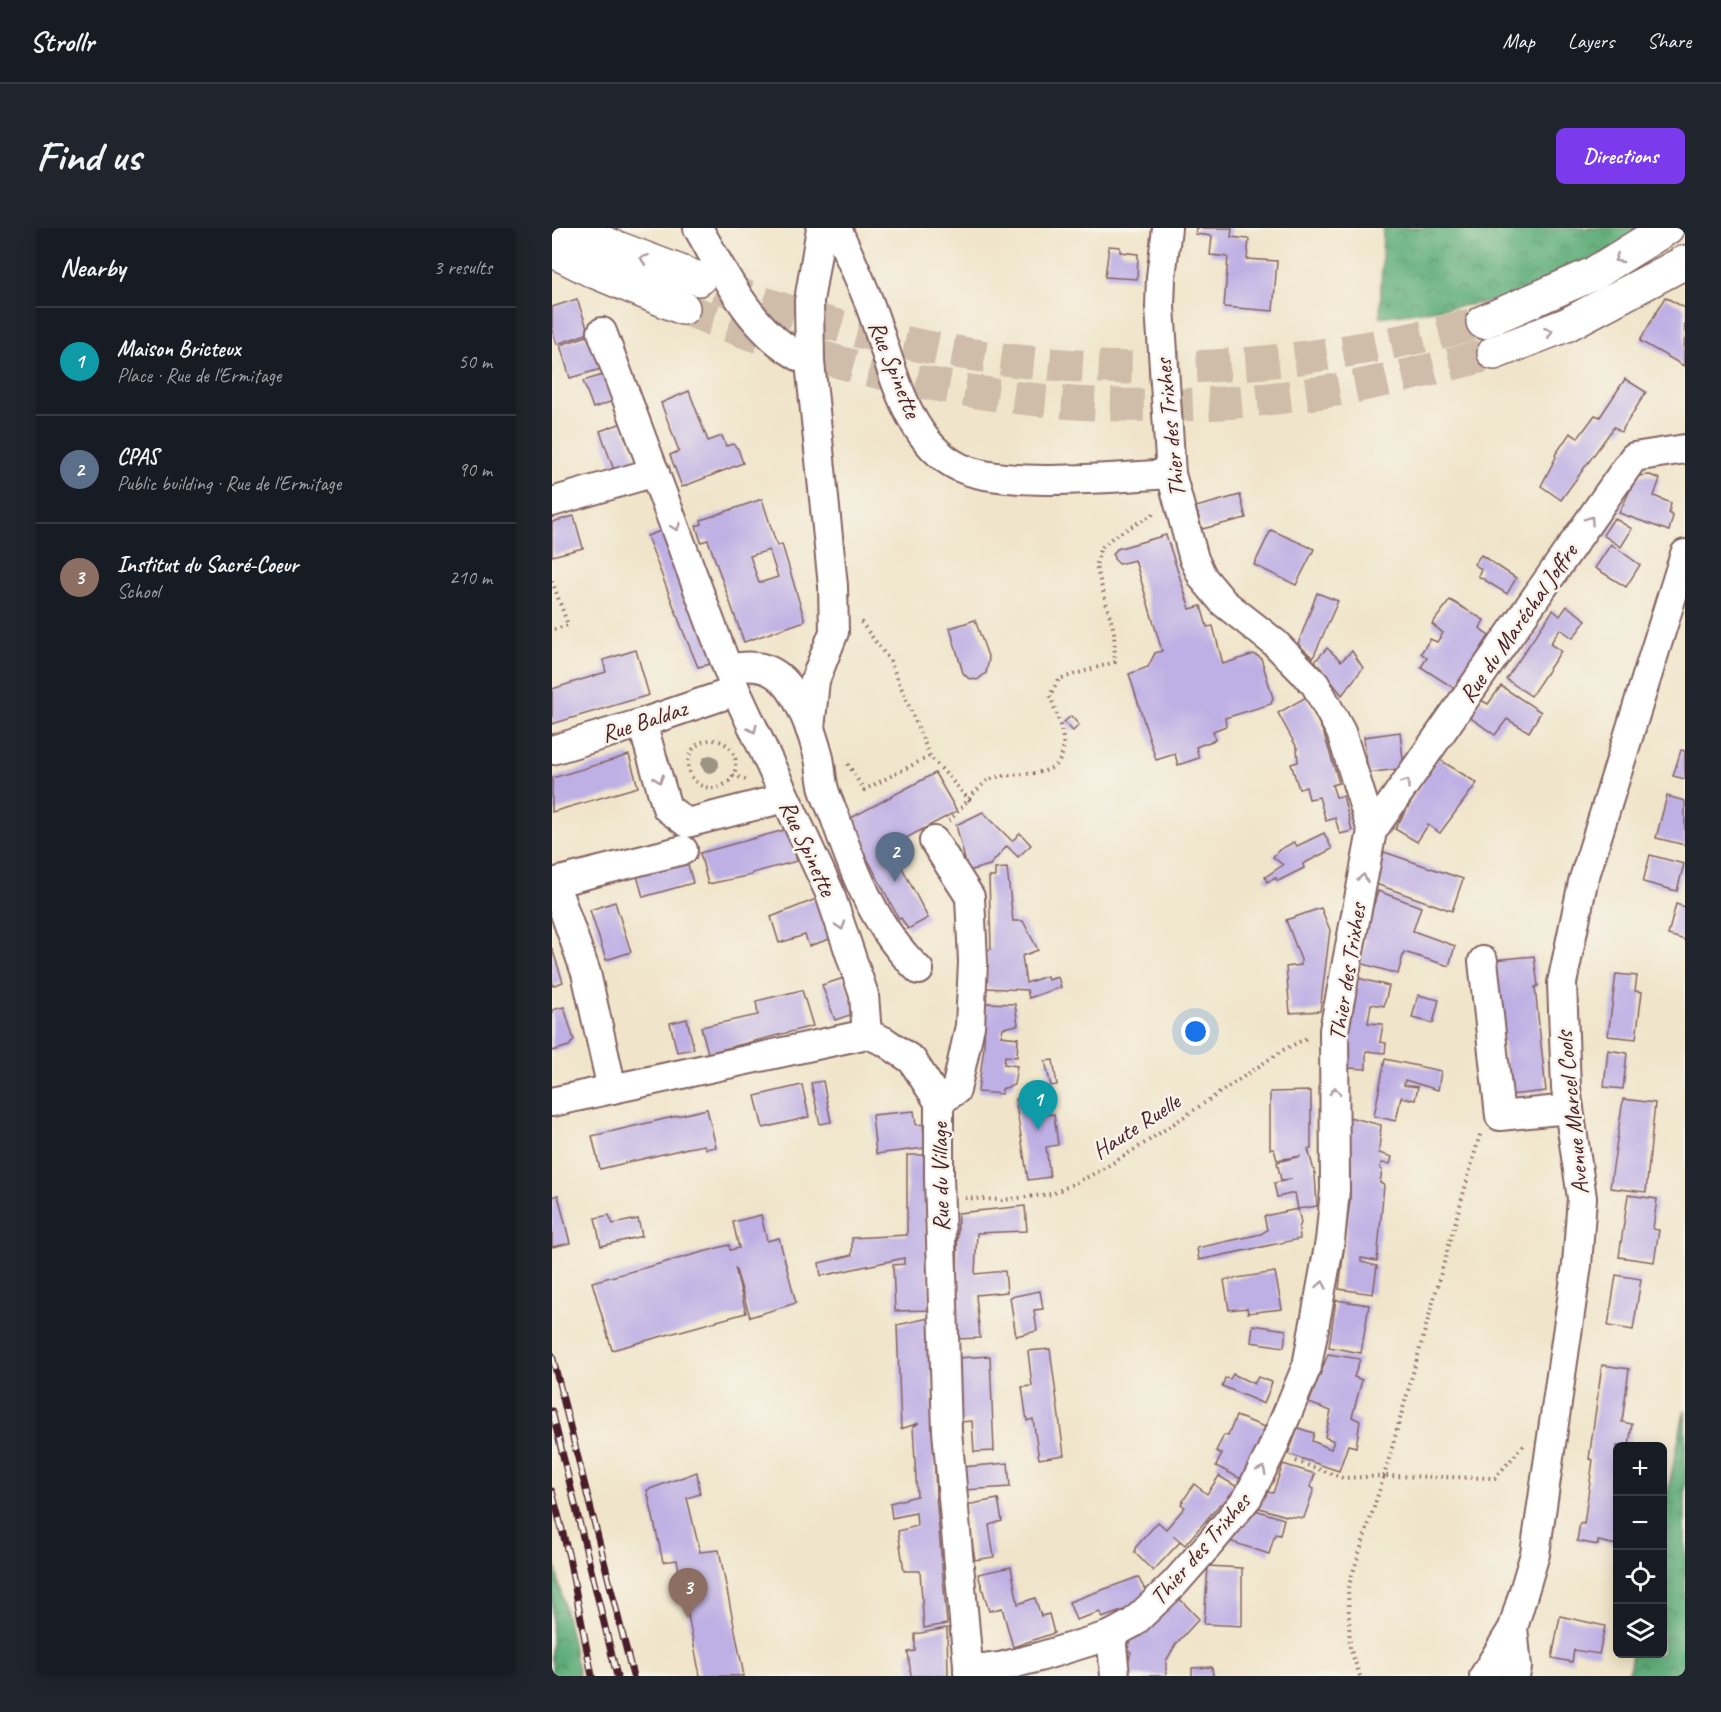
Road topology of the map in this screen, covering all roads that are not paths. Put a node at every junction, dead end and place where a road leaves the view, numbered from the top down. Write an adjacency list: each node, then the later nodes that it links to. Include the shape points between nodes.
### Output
1 (554, 228): 9 (main road, one-way to 1)
2 (698, 228): 14 (street, via 750,316 788,352)
3 (821, 228): 14 (street, Rue Spinette, via 809,301)
4 (834, 228): 17 (street, Rue Spinette, via 871,307 905,404 923,434 946,460 981,475 1017,480)
5 (1167, 228): 17 (street, Thier des Trixhes, via 1160,307)
6 (1667, 228): 11 (main road, one-way to 11, via 1593,274)
7 (552, 250): 10 (main road)
8 (1685, 262): 13 (main road, one-way to 8, via 1566,325)
9 (699, 279)
10 (683, 308)
11 (1484, 322)
12 (602, 332): 16 (street, Rue Spinette)
13 (1494, 353)
14 (810, 362): 22 (street, Rue Spinette, via 833,586 834,632 815,680)
15 (1685, 448): 26 (street, Rue du Maréchal Joffre, one-way to 15, via 1634,457)
16 (655, 472): 18 (street); 20 (street, Rue Spinette, one-way to 20)
17 (1171, 474): 26 (street, Thier des Trixhes, via 1194,559 1213,592 1287,654 1325,700 1341,732)
18 (552, 502)
19 (1685, 554): 37 (street, Avenue Marcel Cools, via 1581,893 1562,983)
20 (732, 680): 21 (street, Rue Baldaz); 22 (street, Rue Spinette, via 747,665 773,672 789,687); 25 (street, Rue Spinette, one-way to 25)
21 (642, 723): 23 (street, Rue Baldaz); 25 (street, one-way to 25, via 667,808 687,823)
22 (812, 737): 24 (street); 32 (street, Rue Spinette, via 823,785 849,861 887,932)
23 (552, 750)
24 (829, 772)
25 (785, 798): 33 (street, Rue Spinette, one-way to 33, via 829,891 864,995)
26 (1372, 831): 39 (street, Thier des Trixhes, one-way to 26, via 1133,1623 1160,1599 1248,1497 1307,1366 1330,1241 1335,1190 1334,1030)
27 (934, 841): 36 (street, via 970,897 973,962 969,1026 956,1090)
28 (682, 850): 29 (street)
29 (552, 883)
30 (552, 889): 34 (street, via 560,899 586,973)
31 (1483, 961): 37 (street, via 1500,1116)
32 (919, 970)
33 (867, 1034): 34 (street); 36 (street, Rue du Village, via 912,1060)
34 (612, 1089): 35 (street)
35 (552, 1102)
36 (939, 1102): 40 (street, Rue du Village, via 947,1431)
37 (1569, 1109): 38 (street, Avenue Marcel Cools, via 1582,1198 1577,1265 1535,1554)
38 (1513, 1628): 42 (street, Avenue Marcel Cools); 43 (street)
39 (1111, 1635): 40 (street, Thier des Trixhes); 41 (street)
40 (969, 1673)
41 (1115, 1676)
42 (1484, 1676)
43 (1515, 1676)

